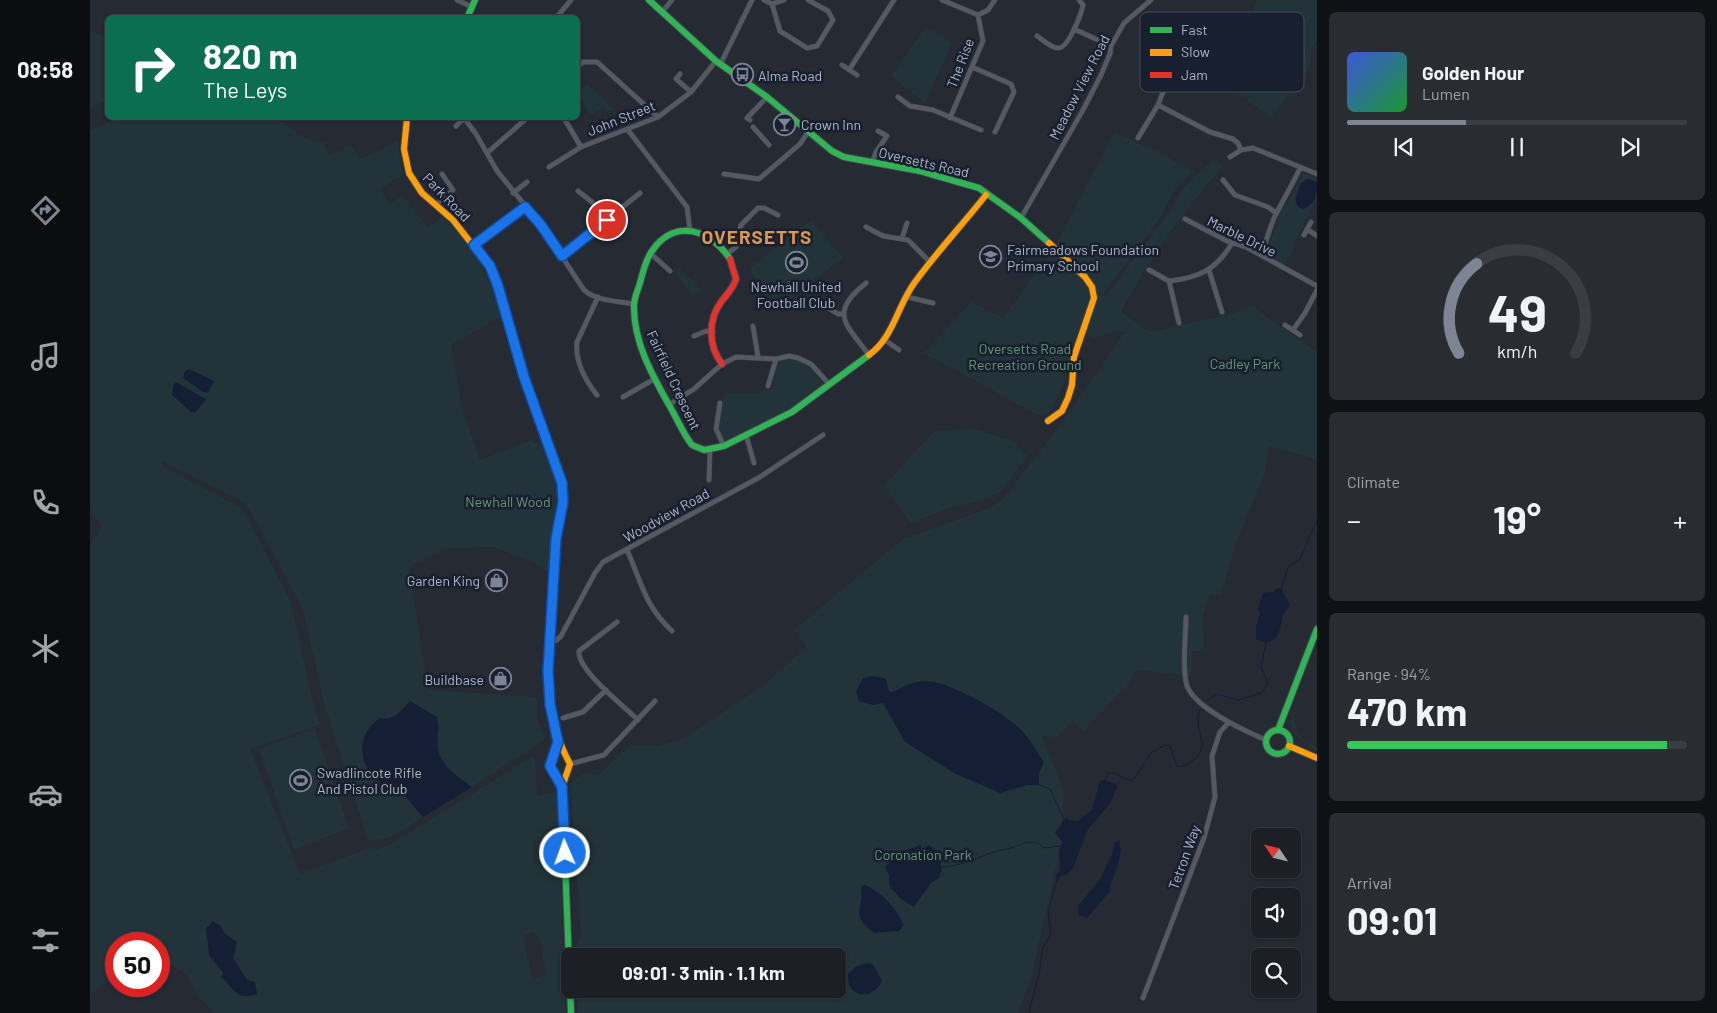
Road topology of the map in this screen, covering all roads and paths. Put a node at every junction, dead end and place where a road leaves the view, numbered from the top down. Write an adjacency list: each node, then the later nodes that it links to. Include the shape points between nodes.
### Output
1 (457, 0): 16 (street)
2 (475, 0): 16 (street)
3 (571, 0): 19 (street)
4 (649, 0): 17 (street, Oversetts Road)
5 (672, 0): 17 (street)
6 (752, 0): 24 (street)
7 (764, 0): 15 (street)
8 (784, 0): 15 (street)
9 (808, 0): 15 (street, via 828,11 833,20 817,46 807,48 780,31)
10 (894, 0): 28 (street)
11 (942, 0): 20 (street)
12 (995, 0): 20 (street, via 988,10)
13 (1078, 0): 21 (street, via 1082,5 1081,13)
14 (1151, 0): 23 (street, Meadow View Road, via 1124,23)
15 (772, 4)
16 (472, 7): 18 (street)
17 (662, 12): 24 (street, Oversetts Road)
18 (468, 15)
19 (558, 15)
20 (978, 15): 27 (street, The Rise, via 982,41)
21 (1074, 30): 22 (street, via 1061,48); 23 (street)
22 (1037, 36)
23 (1111, 46): 75 (street, Meadow View Road, via 1102,74)
24 (718, 63): 31 (street, John Street); 33 (street, Oversetts Road)
25 (580, 64): 36 (street, via 597,62)
26 (842, 65): 28 (street)
27 (972, 67): 37 (street, The Rise); 50 (street, via 1011,84 1014,92)
28 (850, 70): 30 (street)
29 (680, 74): 31 (street, via 676,79)
30 (857, 75)
31 (691, 92): 36 (street, John Street)
32 (1163, 92): 35 (street)
33 (767, 97): 43 (street, via 747,118); 49 (street, Oversetts Road)
34 (898, 97): 37 (street, via 910,106 933,110)
35 (1158, 105): 51 (street); 54 (street, via 1210,132 1233,139)
36 (658, 116): 46 (street, John Street)
37 (950, 118): 48 (street)
38 (407, 120): 70 (street, Park Road, via 405,157 412,180)
39 (462, 120): 44 (street)
40 (466, 120): 55 (street)
41 (525, 120): 55 (street)
42 (565, 120): 53 (street)
43 (750, 120)
44 (456, 126)
45 (753, 127): 52 (street)
46 (628, 130): 53 (street, John Street); 82 (street, via 687,207)
47 (878, 130): 57 (street, via 887,136)
48 (981, 130)
49 (808, 132): 57 (street, Oversetts Road, via 839,156); 61 (street, via 800,144 759,179)
50 (995, 132)
51 (1138, 138)
52 (769, 145)
53 (581, 146): 58 (street, John Street)
54 (1241, 150): 56 (street); 59 (street, via 1253,148)
55 (487, 153): 66 (street)
56 (1230, 157)
57 (872, 162): 68 (street, Oversetts Road, via 956,180 979,188)
58 (549, 167)
59 (1300, 168): 62 (street); 73 (street)
60 (442, 174): 70 (street, via 453,190)
61 (724, 174)
62 (1317, 174)
63 (1223, 180): 73 (street, via 1234,195)
64 (527, 182): 66 (street)
65 (578, 191): 77 (street)
66 (513, 193): 71 (street)
67 (640, 193): 77 (street)
68 (986, 195): 75 (street, Oversetts Road); 92 (street)
69 (758, 200): 72 (street)
70 (435, 205): 87 (street, Park Road)
71 (525, 207): 87 (street); 91 (street)
72 (758, 208): 74 (street); 89 (street, via 741,226 736,247)
73 (1276, 213): 90 (street, via 1268,242)
74 (778, 215)
75 (1021, 218): 128 (street, Oversetts Road, via 1085,277 1094,298 1074,357 1068,398 1062,411)
76 (1185, 219): 86 (street, Marble Drive)
77 (607, 220): 91 (street)
78 (1311, 222): 81 (street)
79 (907, 223): 85 (street)
80 (866, 227): 85 (street, via 883,236)
81 (1307, 229): 83 (street); 84 (street)
82 (690, 230): 88 (street, Fairfield Crescent, via 663,240); 89 (street, via 710,236)
83 (1304, 235)
84 (1317, 236)
85 (902, 238): 92 (street, via 915,245)
86 (1232, 242): 90 (street, Marble Drive); 94 (street, via 1225,255)
87 (474, 245): 140 (street, Park Road, via 490,266 498,286 524,377 562,483)
88 (650, 253): 95 (street); 104 (street, Fairfield Crescent)
89 (726, 254): 112 (street, via 734,267 736,279 716,311)
90 (1260, 254): 98 (street, Marble Drive)
91 (562, 256): 101 (street, via 584,290)
92 (930, 263): 100 (street)
93 (1149, 270): 96 (street)
94 (1209, 270): 96 (street); 106 (street)
95 (670, 271)
96 (1169, 281): 108 (street)
97 (866, 283): 107 (street, via 850,295)
98 (1317, 286)
99 (1317, 290): 102 (street)
100 (907, 297): 103 (street); 115 (street)
101 (598, 298): 104 (street); 124 (street, via 576,349 582,376)
102 (1314, 302): 111 (street)
103 (933, 303)
104 (634, 304): 121 (street, Fairfield Crescent, via 638,340)
105 (826, 306): 107 (street)
106 (1222, 312)
107 (844, 314): 117 (street, via 849,331)
108 (1179, 323)
109 (1285, 325): 111 (street)
110 (753, 326): 118 (street)
111 (1293, 330): 113 (street)
112 (713, 332): 114 (street); 120 (street, via 714,353)
113 (1300, 335)
114 (694, 336)
115 (885, 340): 116 (street); 117 (street)
116 (899, 350)
117 (869, 355): 122 (street)
118 (758, 357): 119 (street); 120 (street, via 736,357)
119 (776, 360): 122 (street, via 789,356 804,360); 123 (street)
120 (722, 364): 127 (street, via 694,389)
121 (656, 378): 125 (street); 127 (street, Fairfield Crescent)
122 (830, 385): 129 (street, via 792,412)
123 (768, 386)
124 (597, 395)
125 (623, 397)
126 (720, 403): 131 (street, Fairfield Crescent, via 716,429)
127 (670, 404): 132 (street, Fairfield Crescent, via 688,440 699,448)
128 (1048, 421)
129 (746, 435): 131 (street); 133 (street)
130 (823, 435): 135 (street, Woodview Road, via 760,477)
131 (724, 446): 132 (street)
132 (710, 450): 134 (street)
133 (754, 463)
134 (709, 480)
135 (627, 550): 139 (street, via 646,600); 140 (street, Woodview Road, via 599,567 561,636)
136 (1186, 616): 145 (street, via 1188,689)
137 (617, 622): 141 (street, via 579,651 578,657)
138 (1317, 629): 146 (street)
139 (672, 631)
140 (550, 642): 148 (street, Park Road, via 548,684)
141 (606, 690): 143 (street, via 583,712); 144 (street)
142 (655, 701): 144 (street)
143 (563, 718)
144 (638, 720): 153 (street, via 604,754)
145 (1229, 722): 147 (street); 157 (street, Tetron Way, via 1220,732 1212,756 1215,797 1204,838)
146 (1278, 730): 147 (street, via 1270,732); 149 (street, via 1288,735)
147 (1266, 740): 149 (street, via 1267,748 1275,754 1283,753)
148 (558, 742): 150 (street, Park Road); 152 (street, Park Road)
149 (1289, 746): 151 (street)
150 (565, 757): 152 (street); 153 (street, Park Road)
151 (1317, 758)
152 (552, 759): 155 (street, via 550,766)
153 (570, 764): 154 (street)
154 (567, 773): 155 (street); 156 (street)
155 (555, 775): 156 (street)
156 (562, 787): 158 (street)
157 (1143, 998)
158 (570, 1013)

